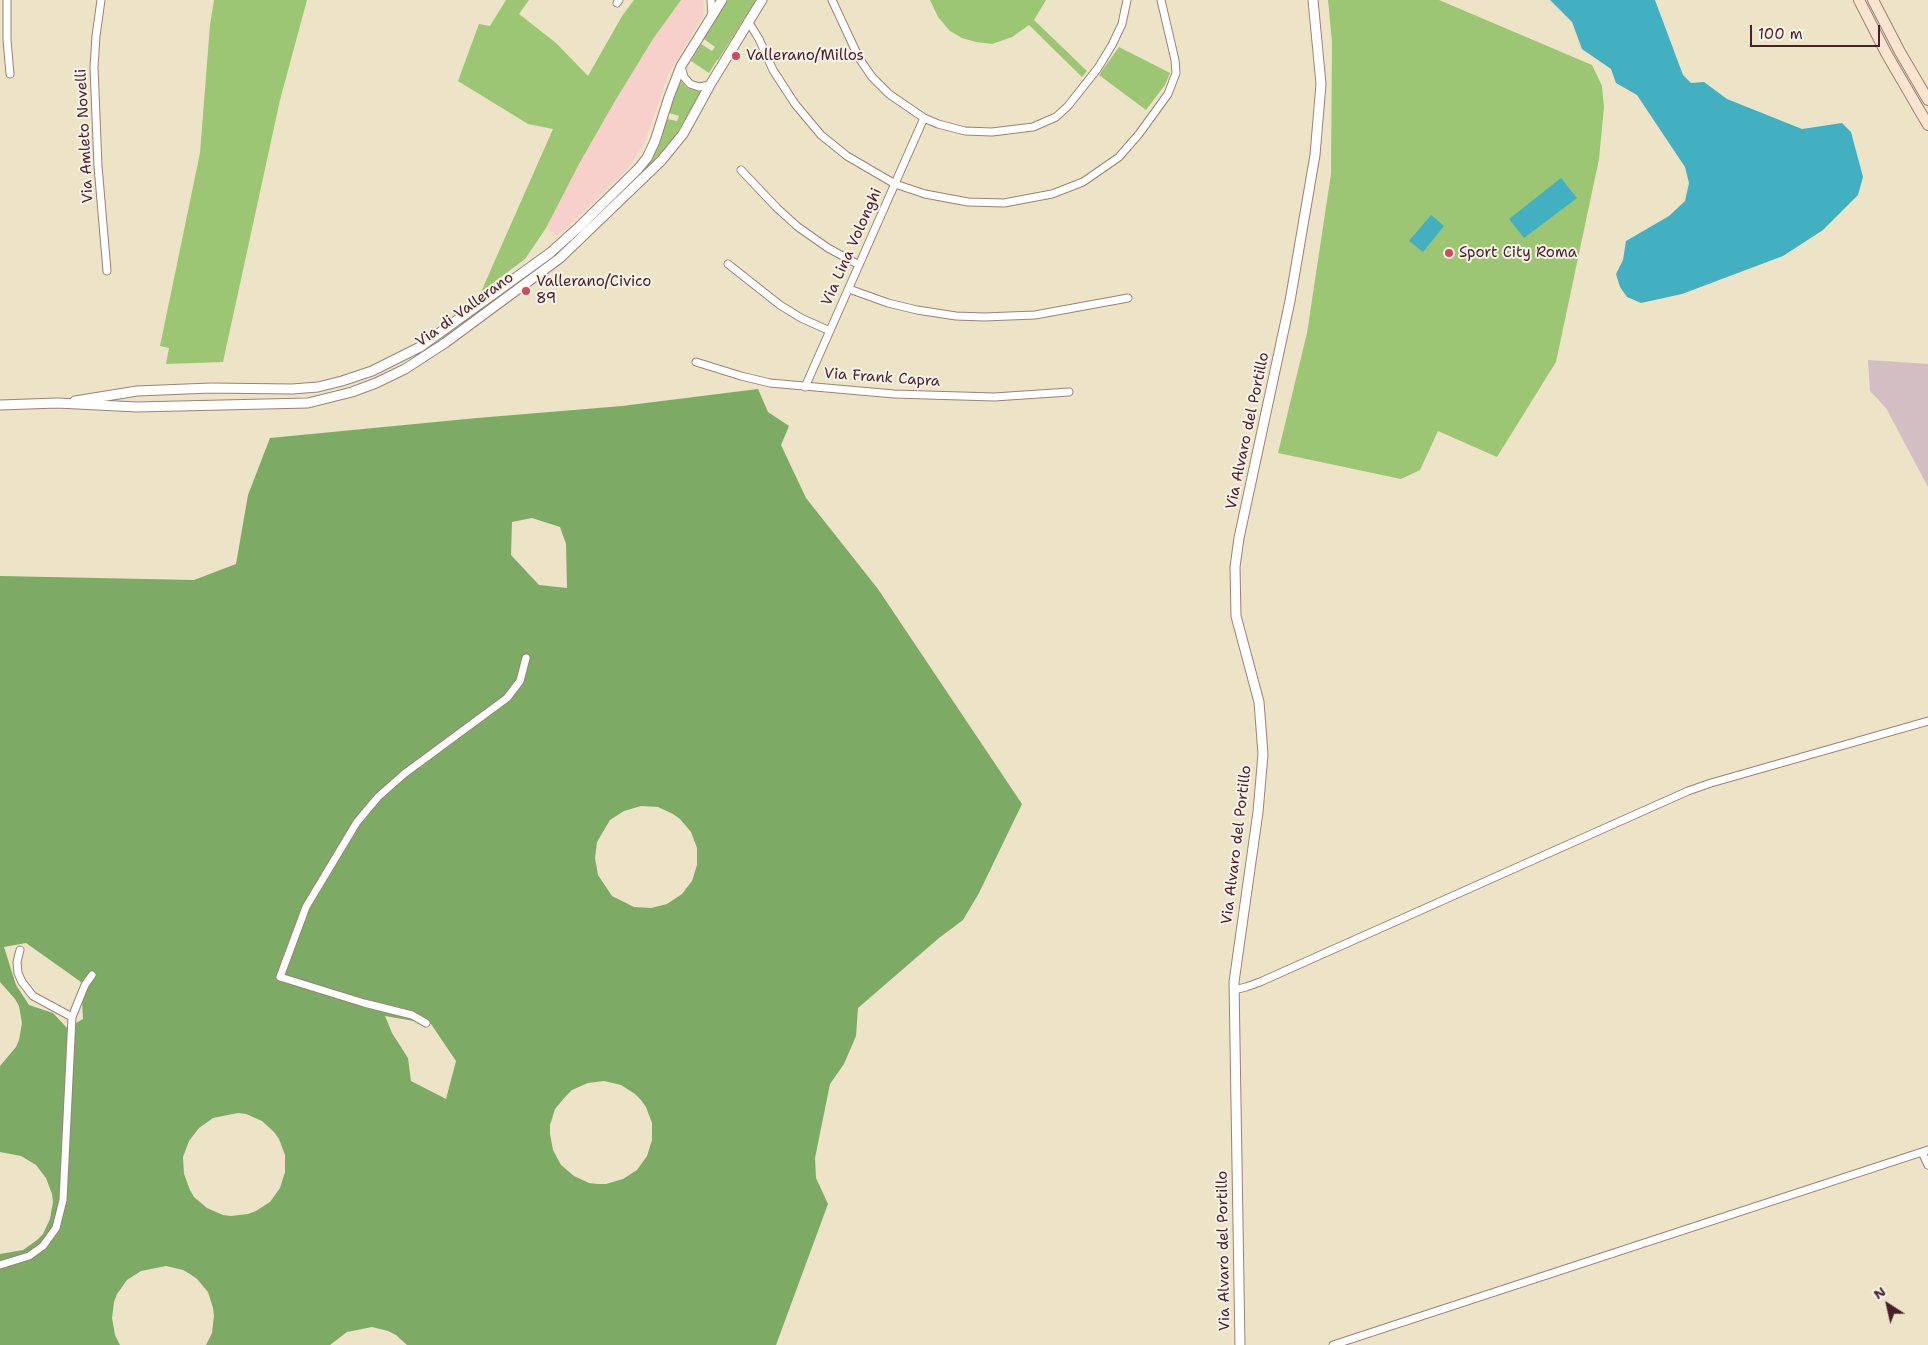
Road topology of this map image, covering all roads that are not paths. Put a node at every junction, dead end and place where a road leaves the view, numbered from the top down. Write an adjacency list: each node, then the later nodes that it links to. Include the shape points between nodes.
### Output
1 (7, 0): 15 (street)
2 (101, 0): 24 (street, Via Amleto Novelli, via 94,67)
3 (711, 0): 12 (street)
4 (722, 0): 12 (street, Via di Vallerano)
5 (762, 0): 13 (street, Via di Vallerano)
6 (832, 0): 18 (street, via 870,74 889,94)
7 (1127, 0): 18 (street, via 1119,31 1106,55 1056,117 1033,127 992,132 953,129)
8 (1161, 0): 21 (street, via 1175,60 1173,84 1134,140 1097,174 1052,194 1004,203 953,200)
9 (1313, 0): 37 (street, Via Alvaro del Portillo, via 1321,84 1315,155 1290,301 1234,567 1236,616 1259,702 1263,754)
10 (1859, 0): 19 (main road)
11 (1873, 0): 17 (main road)
12 (712, 16): 14 (street, Via di Vallerano)
13 (748, 22): 16 (street, Via di Vallerano); 21 (street, via 781,83 816,129 848,156)
14 (681, 66): 16 (street, via 690,84 699,87); 31 (street, Via di Vallerano, via 653,147 631,176 542,259 434,338 399,359 362,375 318,387 137,391)
15 (10, 74)
16 (710, 85): 31 (street, Via di Vallerano, via 674,147 571,248 445,343 390,376 344,395 308,403 137,407)
17 (1928, 100)
18 (924, 118): 21 (street, Via Lina Volonghi)
19 (1928, 125)
20 (741, 170): 23 (street, via 798,227)
21 (895, 184): 23 (street, Via Lina Volonghi)
22 (728, 264): 27 (street, via 780,305)
23 (859, 265): 25 (street, Via Lina Volonghi)
24 (107, 271)
25 (849, 288): 26 (street, via 917,310 976,317 1035,315); 27 (street, Via Lina Volonghi)
26 (1128, 298)
27 (830, 330): 29 (street, Via Lina Volonghi)
28 (696, 362): 29 (street, Via Frank Capra, via 761,381)
29 (805, 387): 30 (street, Via Frank Capra, via 944,396)
30 (1069, 392)
31 (57, 403): 32 (street, Via di Vallerano)
32 (0, 405)
33 (526, 658): 39 (street, via 520,681 507,698 404,774 357,822 306,907 280,977 412,1015)
34 (1928, 721): 37 (street, via 1688,791 1269,978)
35 (20, 950): 38 (street, via 18,973 33,996)
36 (92, 975): 38 (street)
37 (1234, 990): 43 (street, Via Alvaro del Portillo)
38 (72, 1017): 42 (street, via 63,1200 56,1228 43,1246 29,1256)
39 (426, 1022)
40 (1925, 1151): 41 (street); 44 (street)
41 (1928, 1165)
42 (0, 1264)
43 (1240, 1345)
44 (1333, 1345)

